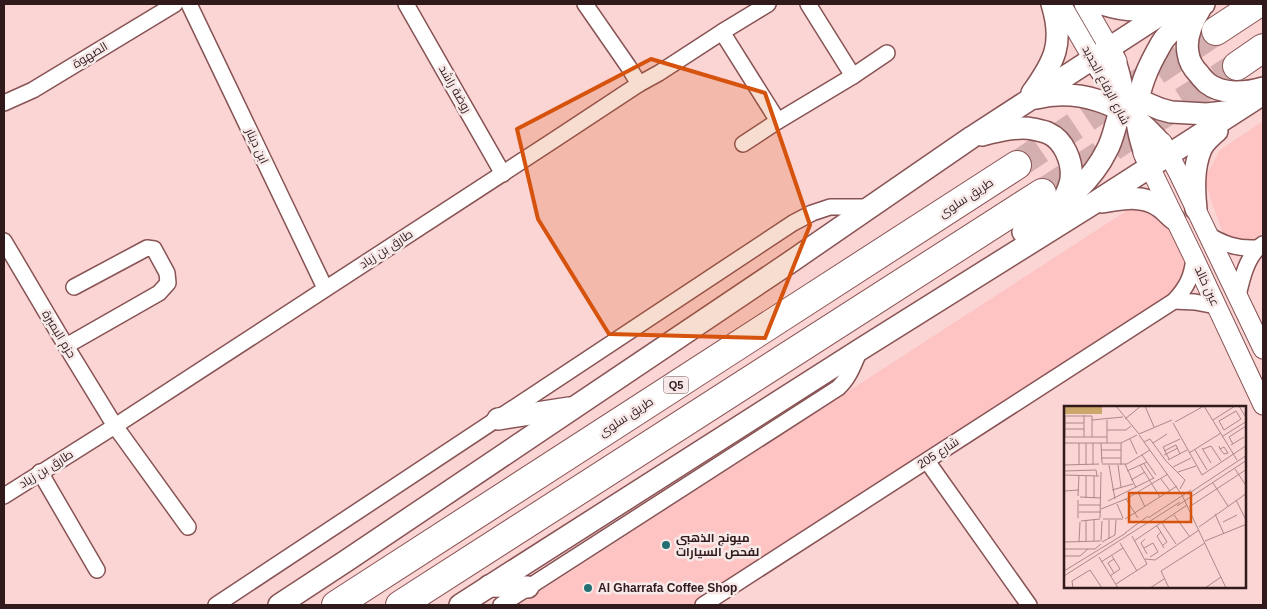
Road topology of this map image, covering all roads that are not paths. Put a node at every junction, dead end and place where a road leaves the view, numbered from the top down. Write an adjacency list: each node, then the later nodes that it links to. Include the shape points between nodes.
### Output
1 (176, 4): 26 (street, الصهوة, via 33,90)
2 (189, 4): 46 (street, ابن دينار)
3 (406, 4): 35 (street, روضة راشد)
4 (585, 4): 22 (street)
5 (768, 4): 16 (street, طارق بن زياد)
6 (808, 4): 21 (street)
7 (1052, 4): 25 (main road, via 1057,18 1056,52)
8 (1061, 4): 18 (street, شارع الرفاع الجديد)
9 (1084, 4): 18 (street, شارع الرفاع الجديد)
10 (1102, 4): 11 (main road, via 1120,10 1140,10)
11 (1167, 4)
12 (1176, 4): 18 (main road)
13 (1203, 4): 23 (main road, via 1188,35 1188,54 1194,69 1207,83 1217,88 1244,92); 27 (main road, via 1164,38)
14 (1257, 4): 15 (highway)
15 (1216, 31)
16 (722, 32): 22 (street, طارق بن زياد); 29 (street)
17 (1263, 48): 20 (highway)
18 (1101, 52): 25 (main road); 27 (main road, via 1117,67)
19 (887, 53): 21 (street)
20 (1237, 66)
21 (854, 76): 29 (street)
22 (639, 84): 35 (street, طارق بن زياد)
23 (1263, 88)
24 (1263, 94): 28 (main road)
25 (1026, 101): 27 (main road, via 1074,94); 30 (main road)
26 (4, 103)
27 (1129, 106): 28 (main road, via 1207,114); 32 (main road); 34 (main road); 36 (main road, via 1094,172 1072,195)
28 (1239, 110): 32 (main road); 39 (main road, via 1202,148 1194,180)
29 (778, 121): 31 (street)
30 (972, 137): 36 (main road, via 1032,128 1056,139 1067,154 1071,180 1067,192); 38 (main road)
31 (743, 144)
32 (1169, 155): 34 (main road); 39 (street, عين خالد)
33 (1017, 164): 66 (highway, طريق سلوى / Q5)
34 (1150, 167): 37 (main road); 40 (street, عين خالد)
35 (503, 174): 46 (street, طارق بن زياد)
36 (1052, 198): 51 (main road, via 1032,227 905,310); 67 (highway)
37 (1094, 203): 40 (main road, via 1145,199); 51 (main road)
38 (870, 207): 54 (main road); 55 (street, via 830,208 793,223)
39 (1196, 209): 41 (street, عين خالد)
40 (1174, 219): 44 (street, عين خالد)
41 (1207, 234): 43 (street, via 1243,249); 47 (street, عين خالد)
42 (4, 242): 50 (street, حزم البمبرة)
43 (1260, 246): 47 (street, via 1244,271)
44 (1194, 258): 48 (street, شارع 205, via 1189,282); 49 (street, عين خالد)
45 (74, 287): 50 (street, via 146,248 154,249 167,273 168,283 159,293)
46 (325, 288): 56 (street, طارق بن زياد)
47 (1238, 296): 52 (street, عين خالد)
48 (1174, 301): 49 (street); 57 (street, شارع 205)
49 (1216, 306): 53 (street, عين خالد)
50 (66, 346): 56 (street, حزم البمبرة)
51 (861, 349): 62 (main road); 63 (street, via 850,373 838,388)
52 (1263, 349)
53 (1263, 405)
54 (574, 407): 55 (main road); 65 (main road)
55 (498, 418): 64 (street)
56 (115, 426): 58 (street, طارق بن زياد); 60 (street, حزم البمبرة)
57 (927, 461): 70 (street, شارع 205); 71 (street)
58 (40, 472): 59 (street, طارق بن زياد); 61 (street)
59 (4, 496)
60 (188, 527)
61 (97, 570)
62 (489, 586): 63 (main road); 68 (main road)
63 (528, 587): 69 (street)
64 (216, 605)
65 (279, 605)
66 (336, 605)
67 (400, 605)
68 (460, 605)
69 (501, 605)
70 (703, 605)
71 (1029, 605)

